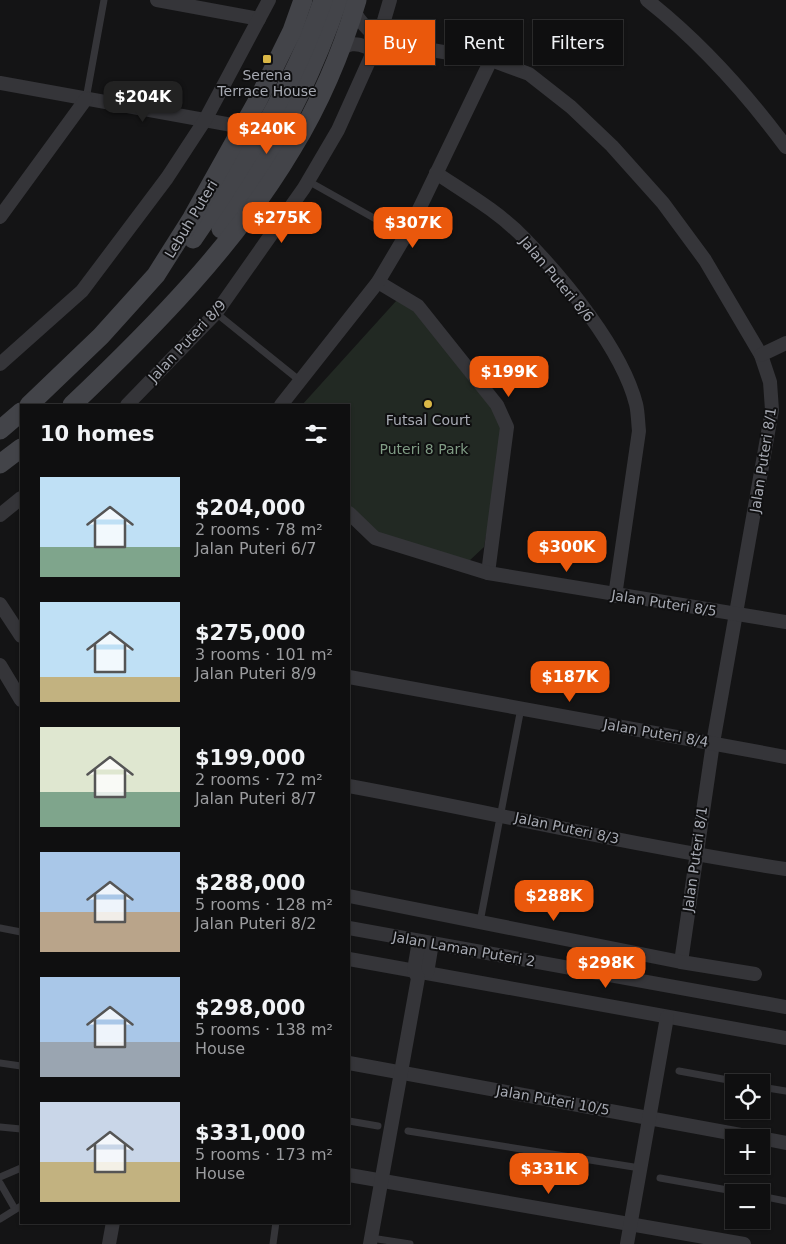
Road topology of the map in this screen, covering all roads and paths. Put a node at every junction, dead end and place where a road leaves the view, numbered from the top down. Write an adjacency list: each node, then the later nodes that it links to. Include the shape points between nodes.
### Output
1 (104, 0): 19 (lane)
2 (157, 0): 10 (street)
3 (269, 0): 10 (street)
4 (303, 0): 21 (main road, Lebuh Puteri, via 281,54)
5 (323, 0): 27 (main road, Lebuh Puteri, via 301,56 268,122 192,240)
6 (338, 0): 30 (main road, Lebuh Puteri, via 316,63 261,170)
7 (390, 0): 11 (street, Jalan Puteri 8/9)
8 (647, 0): 22 (street, via 682,28)
9 (356, 5): 12 (street, via 360,21); 14 (main road, Lebuh Puteri)
10 (259, 19): 20 (street)
11 (384, 20)
12 (365, 25)
13 (365, 47): 14 (street, Jalan Puteri 8/1, via 357,43)
14 (339, 50): 30 (main road, Lebuh Puteri, via 323,90 292,150 254,206)
15 (367, 65): 24 (street, Jalan Puteri 8/9, via 338,130)
16 (489, 65): 23 (street)
17 (505, 65): 32 (street, Jalan Puteri 8/1, via 529,74 571,107 612,146 663,203 705,260)
18 (0, 83): 19 (street)
19 (86, 98): 20 (street); 25 (street)
20 (205, 120): 21 (street); 33 (street, via 167,178 82,291)
21 (243, 127): 27 (main road, Lebuh Puteri)
22 (786, 147)
23 (436, 173): 26 (street); 47 (street, Jalan Puteri 8/6, via 492,210 524,238 580,303 627,380 636,405 639,430)
24 (308, 181): 26 (lane); 29 (street, Jalan Puteri 8/9)
25 (0, 217)
26 (404, 235): 28 (street)
27 (156, 275): 35 (main road, Lebuh Puteri, via 101,336)
28 (378, 282): 34 (street); 46 (street, via 418,306 497,405 507,427)
29 (216, 313): 34 (lane); 37 (street, Jalan Puteri 8/9)
30 (161, 316): 36 (main road, Lebuh Puteri)
31 (786, 343): 32 (street)
32 (760, 355): 49 (street, Jalan Puteri 8/1, via 770,382 772,410)
33 (0, 364)
34 (299, 380): 38 (street)
35 (30, 404)
36 (73, 404)
37 (127, 404)
38 (282, 404)
39 (20, 413): 40 (main road)
40 (0, 430)
41 (20, 449): 42 (main road)
42 (0, 464)
43 (20, 499): 44 (street)
44 (0, 515)
45 (350, 515): 46 (street, Jalan Puteri 8/5, via 375,538)
46 (488, 573): 47 (street, Jalan Puteri 8/5)
47 (615, 596): 49 (street, Jalan Puteri 8/5)
48 (0, 604): 51 (street)
49 (737, 614): 50 (street, Jalan Puteri 8/5); 56 (street, Jalan Puteri 8/1)
50 (786, 622)
51 (20, 634)
52 (0, 665): 54 (street)
53 (350, 678): 55 (street, Jalan Puteri 8/4)
54 (20, 698)
55 (521, 708): 56 (street, Jalan Puteri 8/4); 59 (lane)
56 (713, 743): 57 (street, Jalan Puteri 8/4); 60 (street, Jalan Puteri 8/1)
57 (786, 757)
58 (350, 786): 59 (street, Jalan Puteri 8/3)
59 (500, 814): 60 (street, Jalan Puteri 8/3); 63 (lane)
60 (695, 855): 61 (street, Jalan Puteri 8/3); 69 (street, Jalan Puteri 8/1)
61 (786, 869)
62 (350, 896): 63 (street)
63 (480, 922): 69 (street)
64 (0, 928): 66 (lane)
65 (350, 928): 67 (street, Jalan Laman Puteri 2)
66 (20, 932)
67 (425, 942): 70 (street); 72 (street, Jalan Laman Puteri 2)
68 (350, 959): 70 (street)
69 (681, 962): 71 (street)
70 (420, 973): 73 (street); 79 (street)
71 (754, 974)
72 (786, 1008)
73 (667, 1017): 74 (street); 83 (street)
74 (786, 1038)
75 (0, 1063): 77 (lane)
76 (350, 1063): 79 (street, Jalan Puteri 10/5)
77 (20, 1066)
78 (679, 1071): 80 (lane)
79 (401, 1073): 83 (street, Jalan Puteri 10/5); 97 (street)
80 (725, 1079)
81 (770, 1088): 82 (lane)
82 (786, 1091)
83 (649, 1118): 89 (street, Jalan Puteri 10/5); 93 (street)
84 (350, 1121): 85 (lane)
85 (378, 1126)
86 (0, 1127): 87 (lane)
87 (20, 1129)
88 (408, 1131): 93 (lane)
89 (725, 1132)
90 (770, 1140): 91 (street)
91 (786, 1143)
92 (20, 1168): 95 (lane)
93 (640, 1168): 106 (street)
94 (350, 1175): 97 (street)
95 (0, 1178)
96 (660, 1178): 99 (lane)
97 (382, 1181): 106 (street); 107 (street)
98 (0, 1183): 102 (lane)
99 (725, 1190)
100 (770, 1198): 101 (lane)
101 (786, 1201)
102 (18, 1208): 103 (lane)
103 (0, 1219)
104 (113, 1224): 108 (street)
105 (276, 1224): 109 (lane)
106 (630, 1224): 111 (street); 112 (street)
107 (370, 1241): 110 (lane)
108 (109, 1244)
109 (273, 1244)
110 (410, 1244)
111 (626, 1244)
112 (744, 1244)

